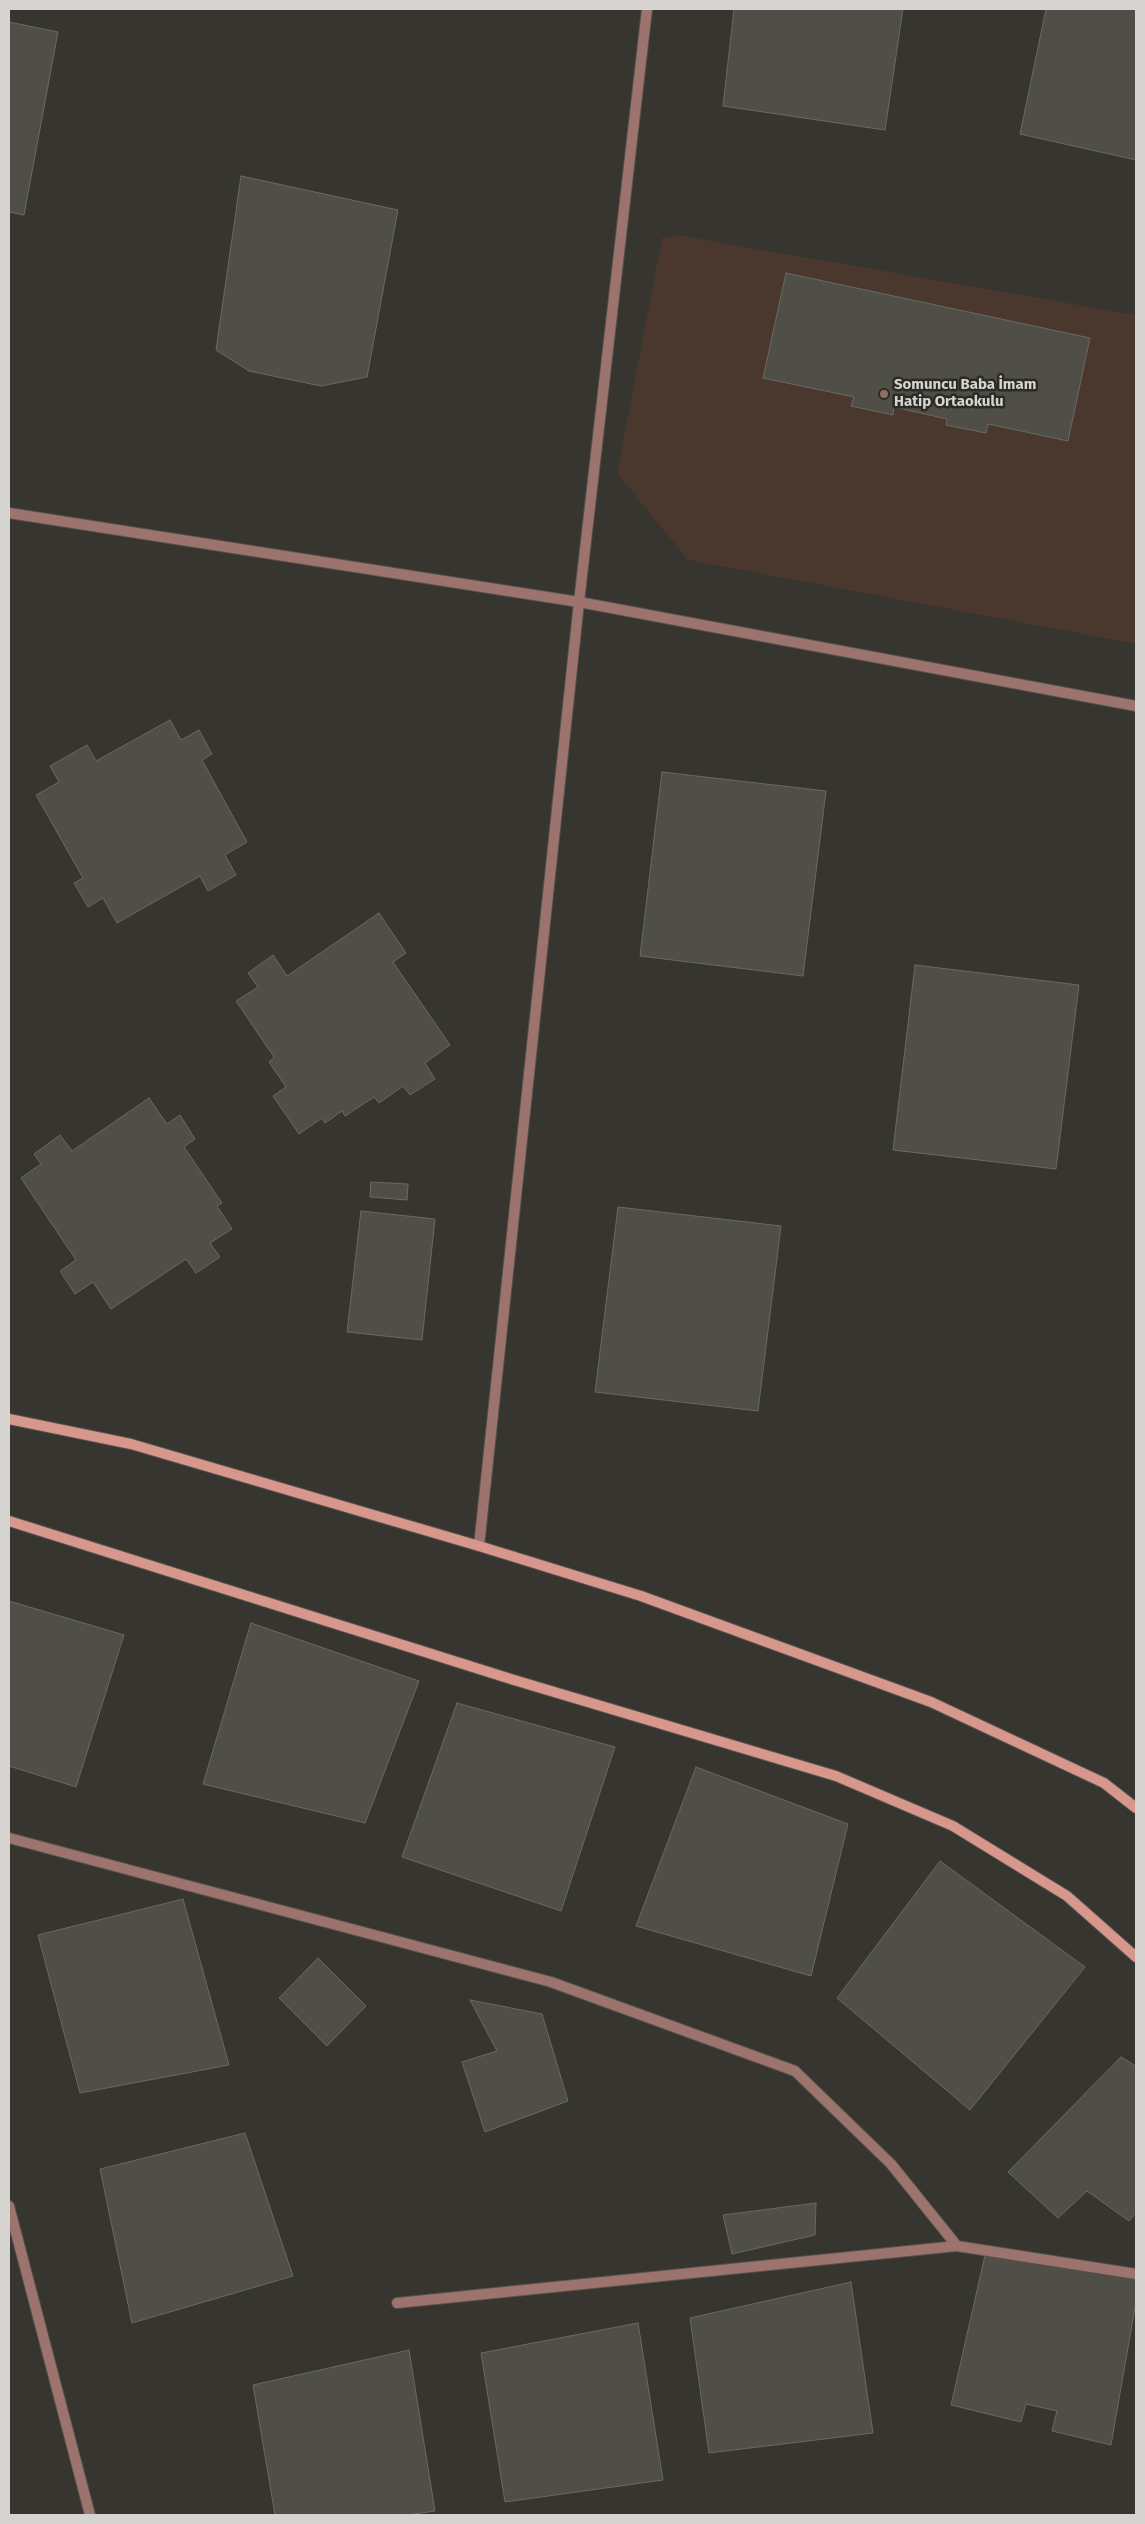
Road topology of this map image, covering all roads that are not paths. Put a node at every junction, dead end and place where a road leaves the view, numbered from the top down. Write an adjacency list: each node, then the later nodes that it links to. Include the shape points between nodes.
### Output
1 (647, 9): 3 (street)
2 (9, 512): 3 (street)
3 (579, 602): 4 (street); 7 (street)
4 (1136, 706)
5 (9, 1418): 7 (main road, via 131,1444)
6 (9, 1521): 10 (main road, via 514,1680 836,1776 953,1826 1067,1896)
7 (480, 1546): 8 (main road, via 641,1596 931,1702 1104,1783)
8 (1136, 1808)
9 (9, 1838): 12 (street, via 551,1982 795,2071 891,2164)
10 (1136, 1957)
11 (9, 2206): 15 (street)
12 (957, 2246): 13 (street); 14 (street)
13 (1136, 2274)
14 (397, 2303)
15 (90, 2515)

